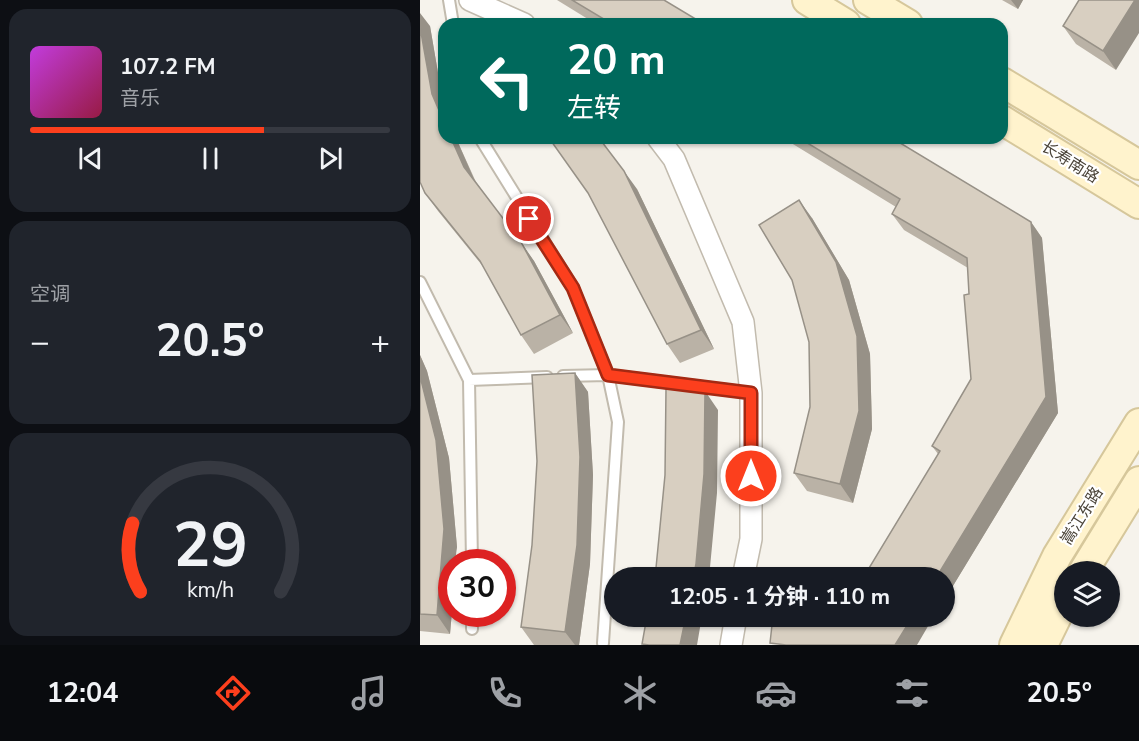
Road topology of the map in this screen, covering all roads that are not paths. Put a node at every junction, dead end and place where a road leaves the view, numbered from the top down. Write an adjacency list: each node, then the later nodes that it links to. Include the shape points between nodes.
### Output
1 (448, 0): 5 (lane)
2 (470, 0): 6 (street)
3 (807, 0): 7 (main road)
4 (868, 0): 8 (main road)
5 (452, 18)
6 (510, 18)
7 (836, 18)
8 (898, 18)
9 (1008, 86): 13 (main road, 长寿南路)
10 (1008, 124): 14 (main road, 长寿南路)
11 (484, 144): 16 (lane, via 573,288)
12 (663, 144): 18 (street, via 674,159 743,322)
13 (1139, 165)
14 (1139, 204)
15 (420, 282): 17 (lane)
16 (608, 375): 17 (lane); 18 (lane); 26 (lane, via 618,422)
17 (469, 380): 21 (lane)
18 (751, 393): 23 (street, via 751,539)
19 (1139, 423): 28 (main road, 嵩江东路, via 1057,556)
20 (1139, 481): 22 (main road, 嵩江东路)
21 (472, 549)
22 (1090, 561)
23 (745, 567)
24 (1054, 622): 29 (main road)
25 (734, 627): 27 (street)
26 (603, 643)
27 (731, 645)
28 (1014, 645)
29 (1043, 645)

